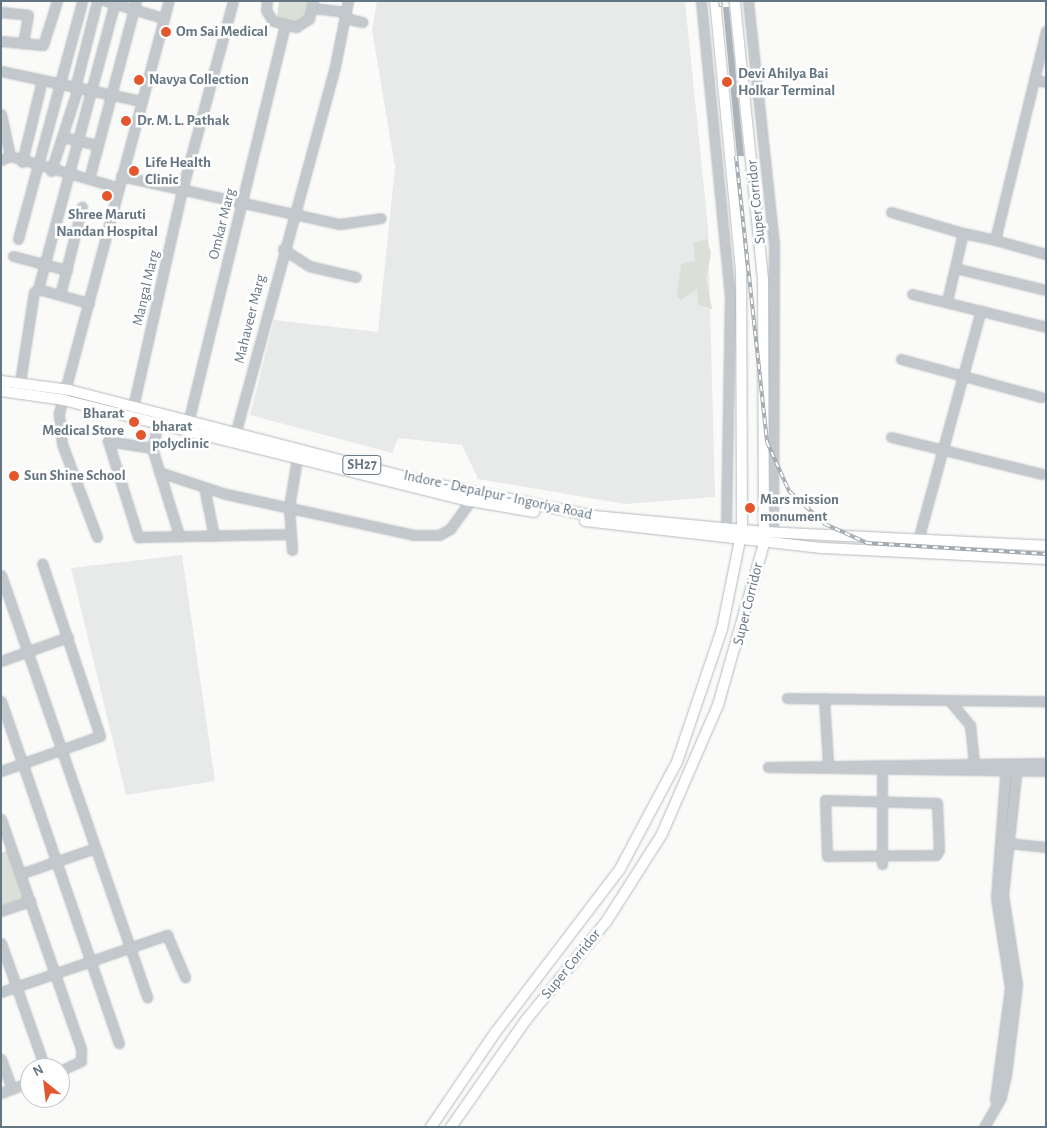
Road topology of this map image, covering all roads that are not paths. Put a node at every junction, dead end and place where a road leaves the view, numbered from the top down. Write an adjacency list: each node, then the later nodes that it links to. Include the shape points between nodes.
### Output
1 (57, 1): 22 (street, via 43,45)
2 (82, 1): 27 (street)
3 (98, 1): 28 (street)
4 (169, 1): 17 (street)
5 (233, 1): 44 (street, Mangal Marg)
6 (267, 1): 19 (street, via 268,17)
7 (348, 1): 16 (street, Mahaveer Marg)
8 (701, 1): 91 (street, via 730,296)
9 (715, 1): 92 (main road, Super Corridor, via 741,270)
10 (735, 1): 97 (main road, Super Corridor, via 763,279)
11 (748, 1): 97 (street, via 775,263)
12 (112, 2): 13 (street); 29 (street)
13 (135, 5): 17 (street); 30 (street)
14 (313, 5): 16 (street); 19 (street, via 303,25)
15 (1, 12): 22 (street, via 28,15)
16 (345, 15): 18 (street); 48 (street, Mahaveer Marg)
17 (163, 18): 31 (street)
18 (363, 22)
19 (285, 26): 45 (street, Omkar Marg)
20 (1046, 31): 25 (street)
21 (1, 41): 22 (street)
22 (23, 44)
23 (1, 71): 24 (street)
24 (42, 80): 27 (street); 37 (street)
25 (1034, 80): 26 (street); 52 (street)
26 (1046, 82)
27 (60, 84): 28 (street); 38 (street)
28 (76, 89): 29 (street); 33 (street)
29 (91, 90): 30 (street); 34 (street)
30 (111, 95): 31 (street); 35 (street)
31 (141, 101): 41 (street)
32 (1, 114): 36 (street)
33 (63, 137): 34 (street); 39 (street)
34 (78, 140): 35 (street); 40 (street)
35 (97, 145): 42 (street)
36 (6, 158): 37 (street)
37 (22, 162): 38 (street)
38 (37, 167): 39 (street); 51 (street)
39 (51, 171): 40 (street)
40 (69, 175): 42 (street); 56 (street)
41 (121, 176): 43 (street); 44 (street)
42 (89, 179): 43 (street)
43 (117, 187): 65 (street)
44 (182, 190): 45 (street); 76 (street, Mangal Marg)
45 (241, 204): 48 (street); 77 (street, Omkar Marg)
46 (82, 207): 58 (street)
47 (891, 212): 50 (street)
48 (294, 214): 49 (street, via 340,224); 53 (street, Mahaveer Marg)
49 (381, 218)
50 (964, 233): 52 (street); 57 (street)
51 (18, 239)
52 (995, 240): 54 (street)
53 (283, 249): 59 (street, via 309,266); 80 (street, Mahaveer Marg)
54 (1046, 254)
55 (13, 256): 56 (street)
56 (46, 265): 58 (street); 60 (street)
57 (955, 268): 61 (street); 64 (street)
58 (67, 270): 63 (street)
59 (356, 277)
60 (38, 289): 63 (street); 71 (street, via 32,302)
61 (1046, 290)
62 (912, 294): 64 (street)
63 (60, 295): 65 (street)
64 (947, 302): 66 (street)
65 (88, 303): 72 (street)
66 (981, 310): 67 (street); 69 (street)
67 (1046, 327)
68 (901, 359): 69 (street)
69 (965, 377): 74 (street); 83 (street)
70 (1, 382): 71 (main road, Indore - Depalpur - Ingoriya Road / SH27)
71 (20, 382): 72 (main road, Indore - Depalpur - Ingoriya Road / SH27)
72 (69, 390): 75 (street); 76 (main road, Indore - Depalpur - Ingoriya Road / SH27)
73 (1, 391): 75 (main road, Indore - Depalpur - Ingoriya Road / SH27)
74 (1041, 397)
75 (64, 400): 78 (main road, Indore - Depalpur - Ingoriya Road / SH27); 95 (street, via 59,413 62,444)
76 (133, 407): 77 (main road, Indore - Depalpur - Ingoriya Road / SH27)
77 (189, 419): 79 (street, Omkar Marg); 80 (main road, Indore - Depalpur - Ingoriya Road / SH27)
78 (158, 423): 79 (main road, Indore - Depalpur - Ingoriya Road / SH27); 82 (street)
79 (186, 430): 84 (main road, Indore - Depalpur - Ingoriya Road / SH27)
80 (236, 431): 91 (main road, Indore - Depalpur - Ingoriya Road / SH27, via 484,496)
81 (891, 436): 83 (street)
82 (152, 448): 85 (street); 93 (street, via 108,441 138,537)
83 (944, 449): 86 (street); 98 (street)
84 (297, 458): 88 (main road, Indore - Depalpur - Ingoriya Road / SH27); 89 (street)
85 (159, 472): 87 (street); 93 (street)
86 (1042, 474)
87 (204, 487): 89 (street); 94 (street)
88 (470, 501): 89 (street, via 450,529 439,535 414,535); 91 (main road, Indore - Depalpur - Ingoriya Road / SH27, via 632,529)
89 (289, 507): 90 (street)
90 (291, 534): 94 (street); 101 (street)
91 (726, 534): 92 (main road, Indore - Depalpur - Ingoriya Road / SH27)
92 (741, 535): 97 (main road, Indore - Depalpur - Ingoriya Road / SH27); 151 (main road, Super Corridor, via 709,676 650,817 592,911 517,1003)
93 (180, 536): 94 (street)
94 (214, 536)
95 (97, 537)
96 (843, 537): 97 (main road); 98 (main road); 100 (main road)
97 (769, 538): 100 (main road); 152 (main road, Super Corridor, via 718,705 662,834 606,922 503,1051)
98 (918, 540): 99 (main road)
99 (1046, 546)
100 (851, 549): 102 (main road)
101 (292, 550)
102 (1046, 559)
103 (42, 563): 105 (street)
104 (1, 575): 106 (street)
105 (68, 638): 106 (street); 113 (street, via 101,731 97,738)
106 (28, 652): 107 (street); 113 (street)
107 (1, 661)
108 (787, 698): 109 (street)
109 (824, 698): 110 (street); 115 (street)
110 (949, 700): 112 (street); 116 (street, via 970,725)
111 (1, 701): 117 (street)
112 (1046, 701)
113 (61, 750): 117 (street); 128 (street)
114 (1046, 762): 118 (street)
115 (828, 763): 120 (street); 120 (street, via 768,767)
116 (974, 763): 119 (street); 120 (street)
117 (22, 764): 121 (street); 131 (street)
118 (1017, 765): 119 (street); 122 (street); 125 (street)
119 (1006, 766): 120 (street); 150 (street, via 996,898 1010,988)
120 (882, 767): 123 (street)
121 (1, 771)
122 (1046, 772)
123 (882, 800): 130 (street); 130 (street, via 937,803 939,850 936,854); 130 (street, via 825,800 822,806 827,856)
124 (1, 819): 126 (street)
125 (1008, 843): 127 (street); 150 (street, via 1004,906 1017,985 1006,1074)
126 (11, 846): 129 (street); 132 (street)
127 (1046, 847)
128 (95, 848): 131 (street); 136 (street)
129 (1, 849)
130 (882, 859)
131 (56, 862): 132 (street); 137 (street)
132 (20, 874): 133 (street)
133 (30, 901): 134 (street); 138 (street)
134 (1, 911)
135 (1, 943): 140 (street)
136 (130, 948): 137 (street); 139 (street, via 166,935); 142 (street)
137 (91, 961): 138 (street); 143 (street)
138 (55, 974): 140 (street); 146 (street, via 82,1056 78,1065)
139 (185, 977)
140 (17, 987): 141 (street); 144 (street)
141 (1, 992)
142 (147, 997)
143 (119, 1043)
144 (42, 1058)
145 (1, 1059): 148 (street)
146 (70, 1068)
147 (20, 1086): 148 (street)
148 (12, 1089): 149 (street)
149 (1, 1093)
150 (994, 1105): 153 (street)
151 (431, 1127)
152 (451, 1127)
153 (984, 1127)

